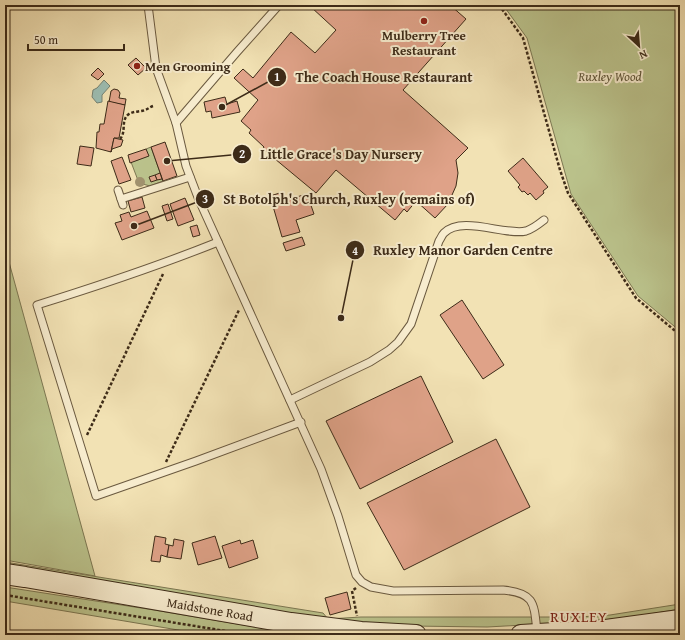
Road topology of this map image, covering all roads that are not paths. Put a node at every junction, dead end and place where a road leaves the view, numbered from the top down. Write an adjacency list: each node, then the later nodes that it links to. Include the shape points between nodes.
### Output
1 (148, 5): 3 (lane, via 156,68)
2 (279, 5): 3 (lane)
3 (176, 123): 4 (lane)
4 (190, 177): 5 (lane, via 122,202); 7 (lane)
5 (118, 190)
6 (544, 220): 8 (lane, via 526,231 513,232 474,226 451,228 439,240 411,324 398,342 370,362)
7 (218, 242): 8 (lane); 9 (lane, via 169,262 37,305 96,496)
8 (290, 400): 9 (lane)
9 (301, 422): 13 (lane, via 330,494 356,575 362,582 371,587 393,591 516,592 532,601)
10 (5, 574): 12 (main road, Maidstone Road, via 270,620 361,632)
11 (680, 620): 13 (main road, via 606,630)
12 (416, 635)
13 (529, 635)

